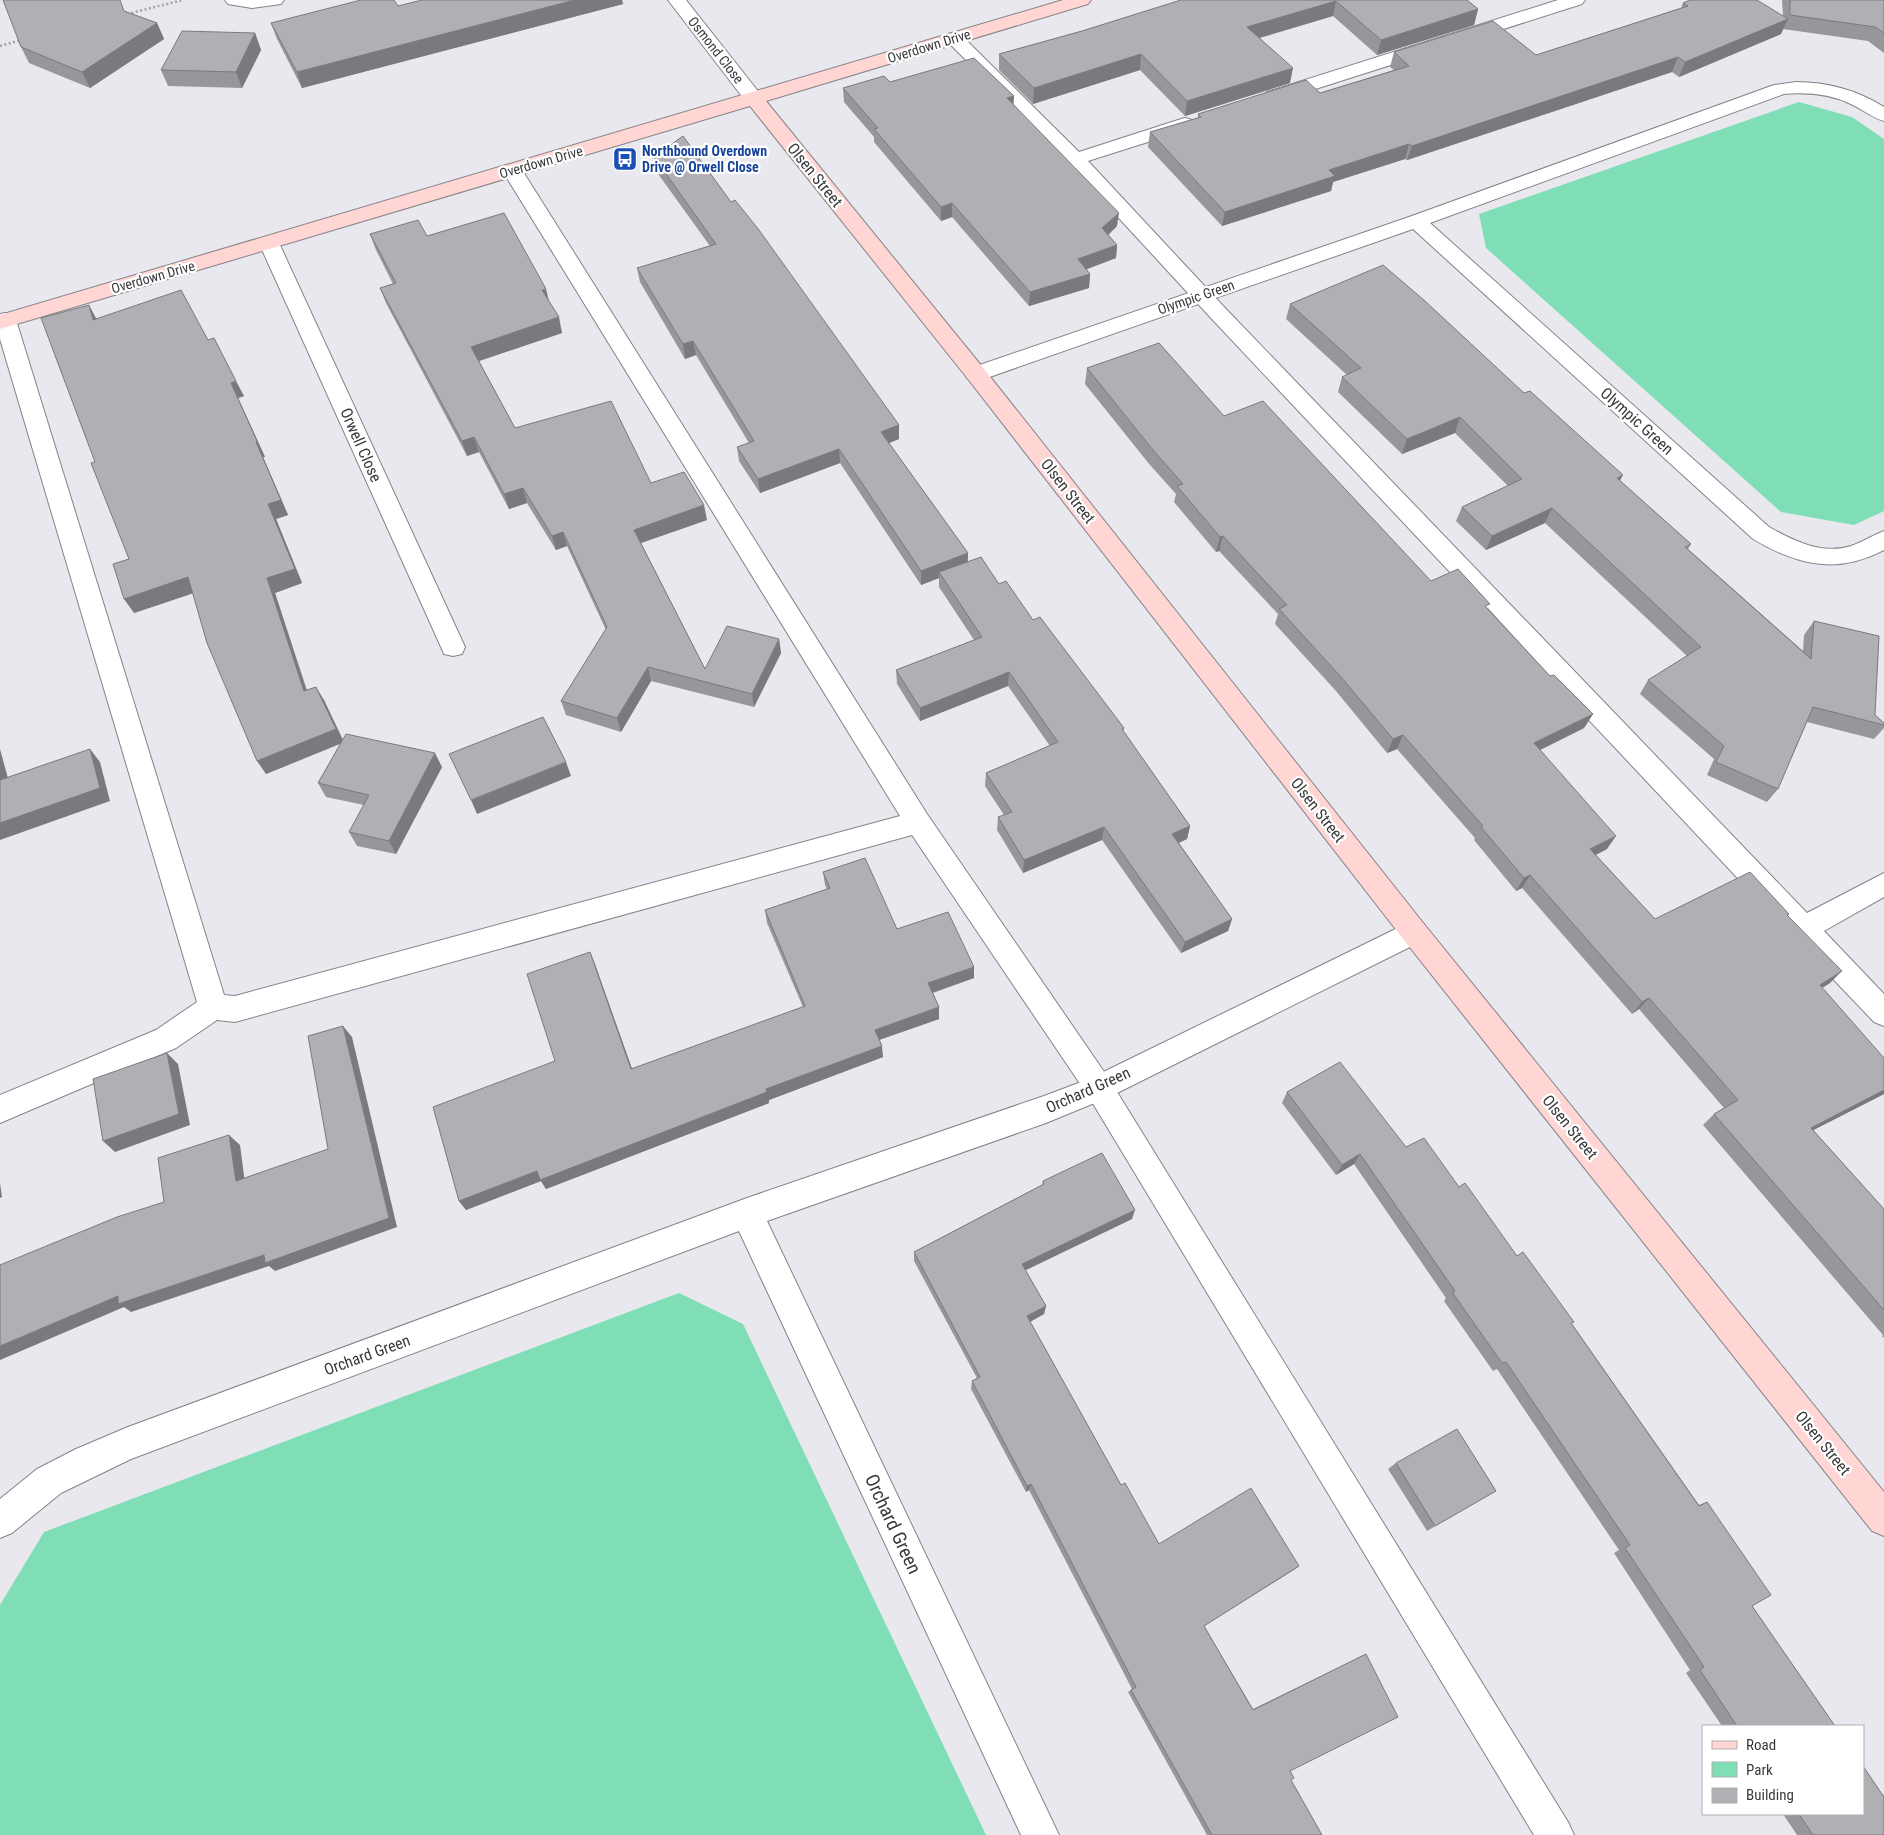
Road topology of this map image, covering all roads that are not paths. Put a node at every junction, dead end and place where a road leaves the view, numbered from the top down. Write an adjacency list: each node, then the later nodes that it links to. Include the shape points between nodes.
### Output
1 (234, 0): 2 (street, via 252,3)
2 (276, 0)
3 (677, 0): 7 (street, Osmond Close)
4 (1082, 0): 6 (street, Overdown Drive)
5 (1576, 0): 8 (street)
6 (954, 38): 7 (street, Overdown Drive); 11 (street)
7 (754, 99): 12 (street, Overdown Drive); 17 (street, Olsen Street)
8 (1254, 102)
9 (1884, 115): 13 (street, Olympic Green, via 1833,90 1781,89)
10 (1198, 120): 11 (street)
11 (1075, 159): 15 (street)
12 (512, 170): 14 (street, Overdown Drive); 20 (street)
13 (1416, 221): 15 (street, Olympic Green); 18 (street, Olympic Green, via 1761,533 1796,551 1833,557 1849,555)
14 (269, 243): 16 (street, Overdown Drive); 19 (street, Orwell Close)
15 (1201, 296): 17 (street, Olympic Green); 22 (street)
16 (2, 321): 24 (street)
17 (976, 374): 23 (street, Olsen Street)
18 (1884, 540)
19 (453, 647)
20 (918, 822): 24 (street, via 236,1009); 26 (street)
21 (1884, 884): 22 (street)
22 (1803, 929): 25 (street)
23 (1414, 932): 26 (street, Orchard Green); 29 (street, Olsen Street)
24 (213, 1007): 27 (street, via 166,1039)
25 (1884, 1013)
26 (1099, 1088): 28 (street, Orchard Green); 32 (street)
27 (0, 1109)
28 (747, 1213): 30 (street, Orchard Green, via 88,1460 49,1481); 31 (street, Orchard Green)
29 (1884, 1519)
30 (0, 1521)
31 (1040, 1835)
32 (1555, 1835)

